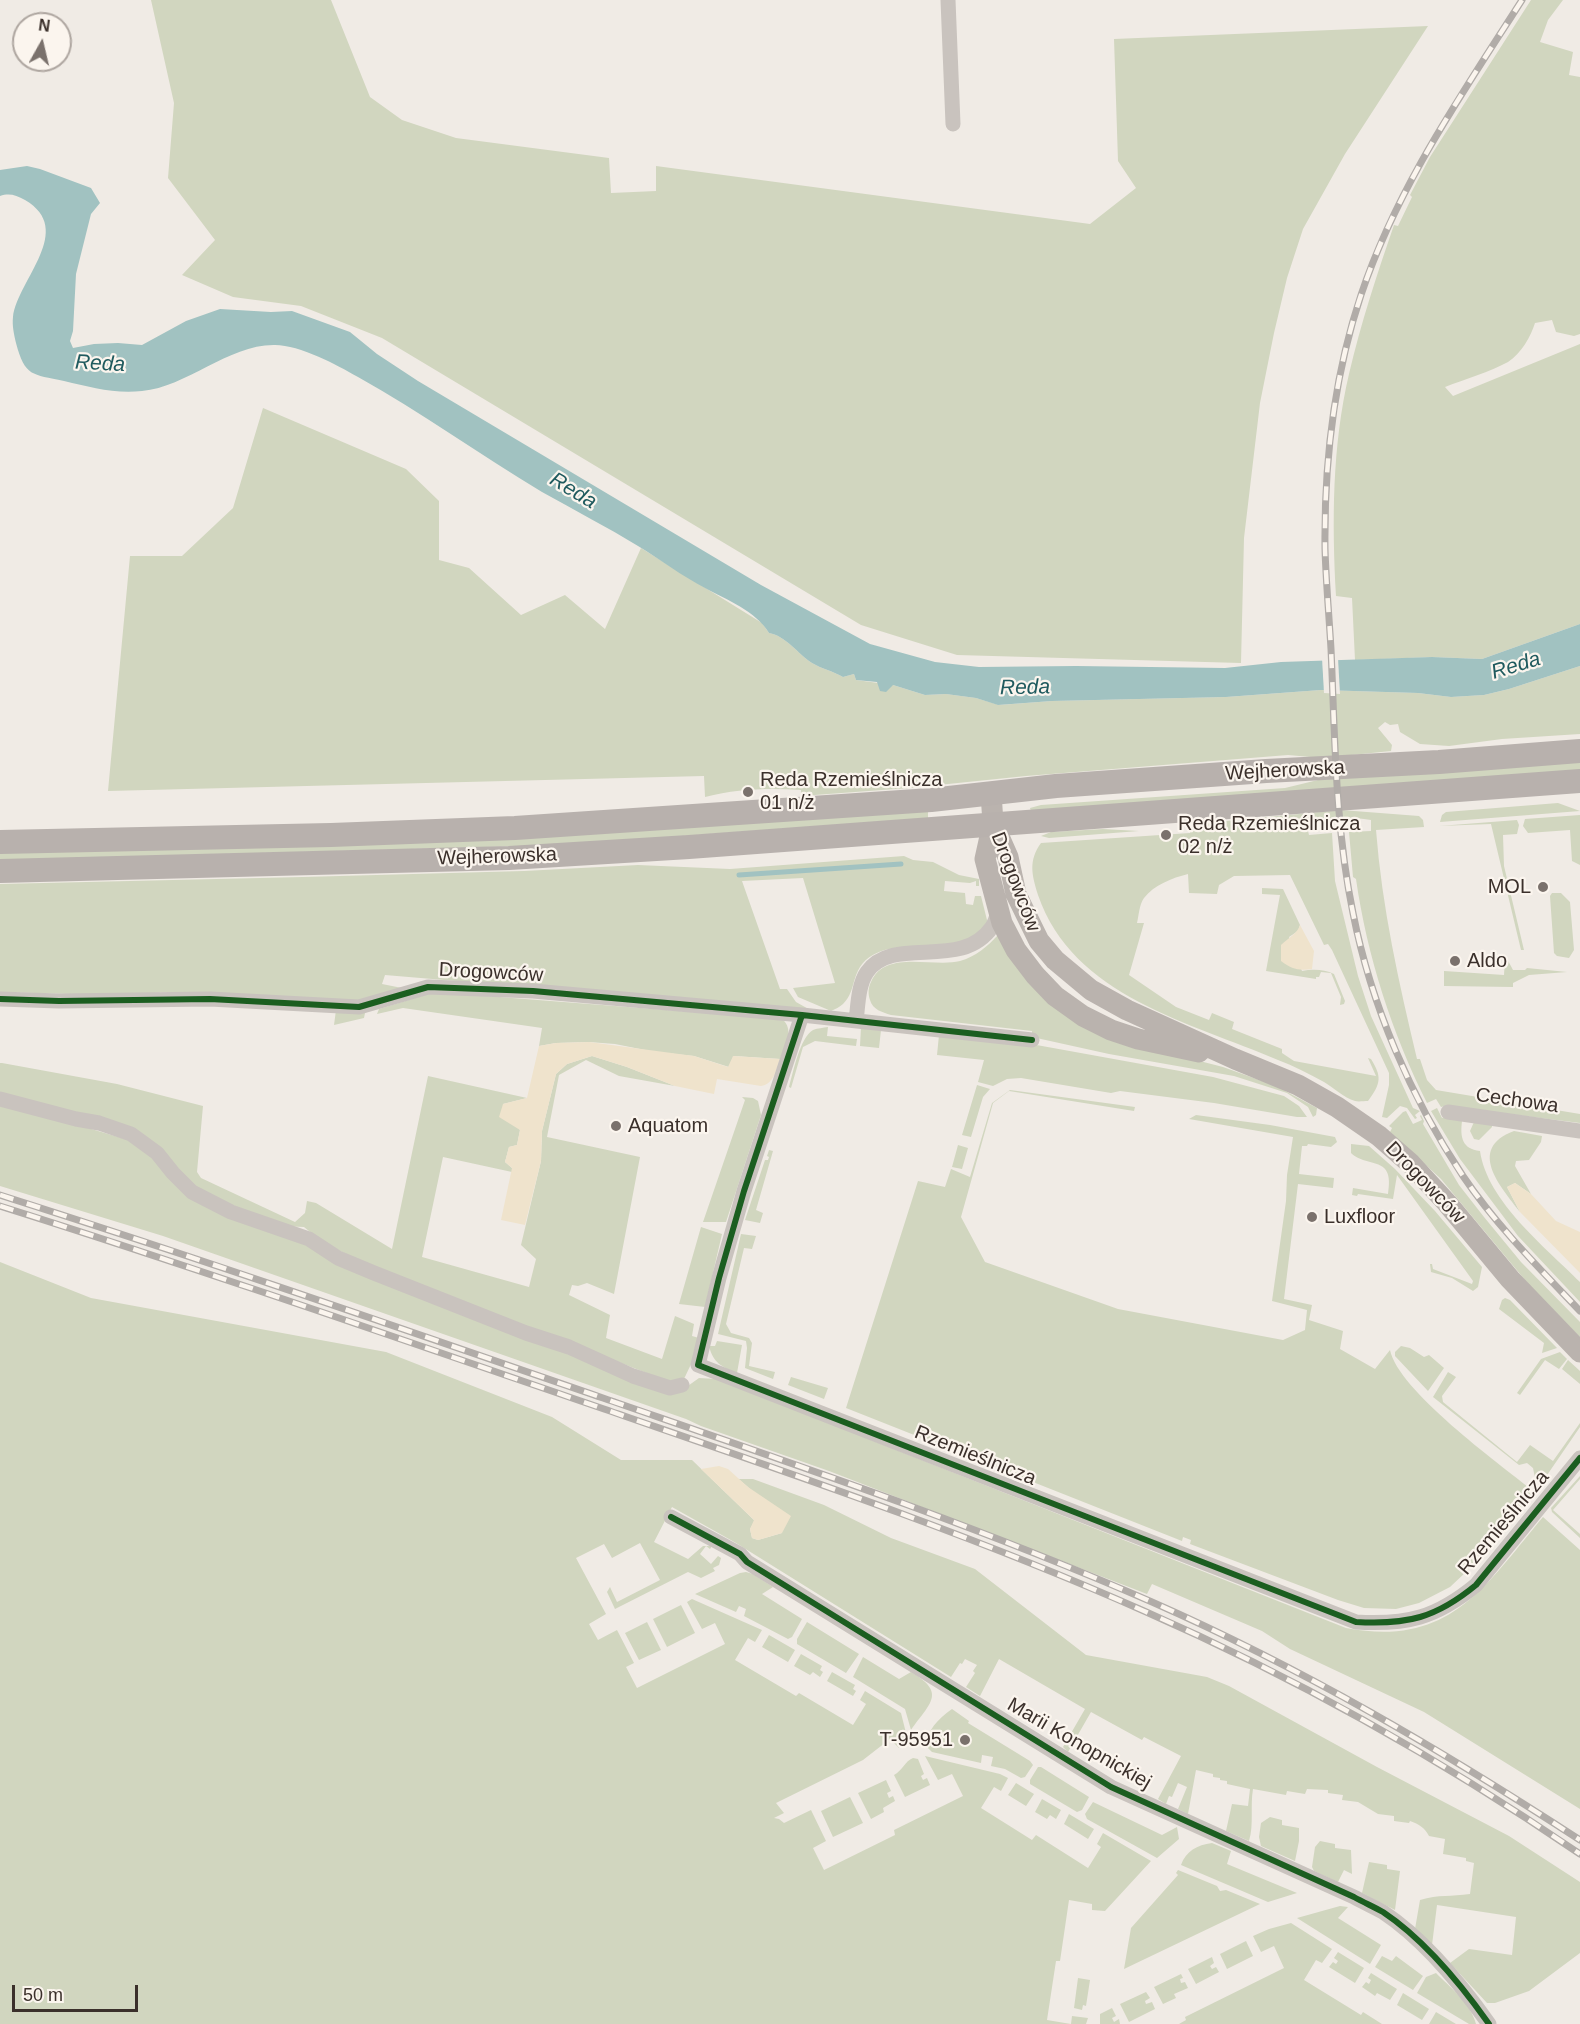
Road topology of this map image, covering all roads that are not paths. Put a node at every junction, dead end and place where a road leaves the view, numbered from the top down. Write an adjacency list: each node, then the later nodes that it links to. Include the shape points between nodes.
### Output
1 (948, 0): 2 (street)
2 (953, 124)
3 (1580, 751): 5 (main road, Wejherowska)
4 (1580, 781): 6 (main road, Wejherowska)
5 (991, 793): 6 (street); 7 (main road, Wejherowska, via 515,828)
6 (993, 824): 8 (main road, Wejherowska, via 509,858); 9 (street, Drogowców, via 985,859); 14 (street, Drogowców, via 1008,857 1016,894 1039,941 1055,960 1091,990 1127,1010)
7 (0, 842)
8 (0, 871)
9 (999, 910): 12 (street, Drogowców, via 993,927 963,949 892,956 879,961 867,972 862,985); 14 (street, Drogowców, via 1016,950 1035,975 1083,1016 1138,1039)
10 (0, 999): 11 (street, Drogowców, via 210,999 359,1007 428,987 533,991)
11 (802, 1015): 12 (street); 20 (street, Rzemieślnicza, via 744,1191 698,1365 1356,1622 1408,1621 1458,1600 1476,1585)
12 (856, 1021): 13 (street)
13 (1032, 1040)
14 (1235, 1059): 18 (street, Drogowców, via 1298,1085 1337,1107 1412,1164 1510,1279)
15 (0, 1099): 19 (street, via 131,1134 157,1153 192,1192 231,1212 309,1239 338,1258 569,1347 633,1376 670,1388)
16 (1448, 1112): 17 (street, Cechowa)
17 (1580, 1131)
18 (1580, 1352)
19 (682, 1385)
20 (1580, 1458)
21 (671, 1517): 22 (street, Marii Konopnickiej, via 740,1554 747,1562 1111,1786 1383,1912 1435,1958)
22 (1489, 2024)

